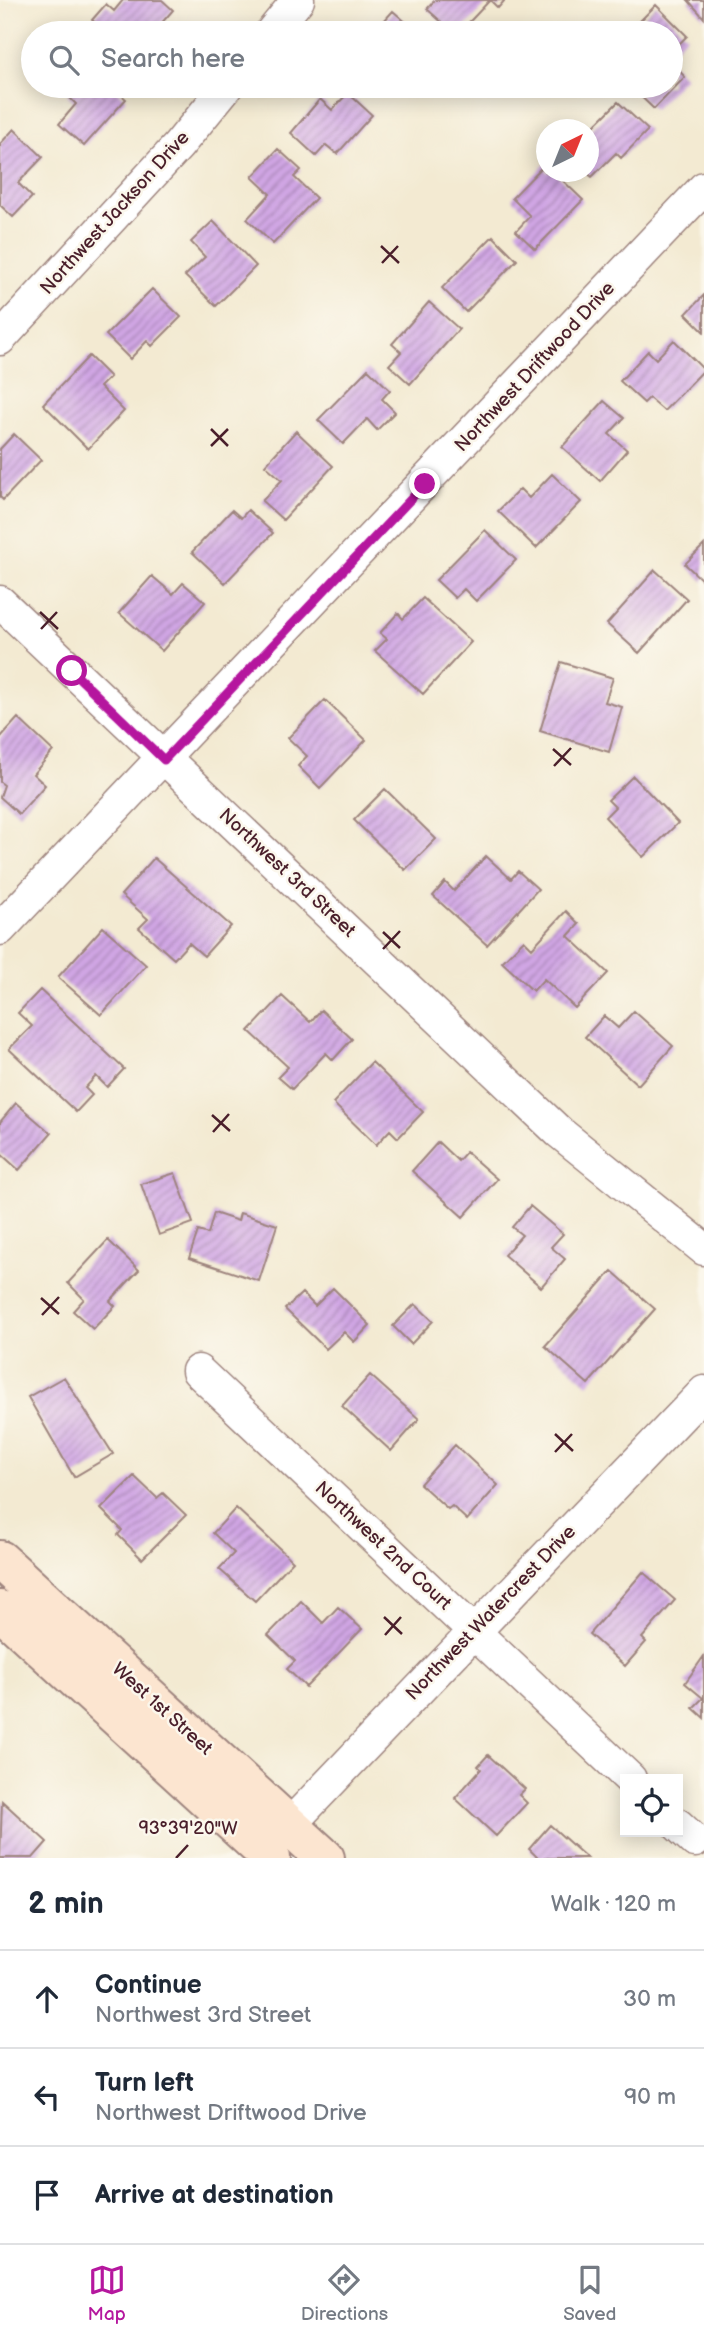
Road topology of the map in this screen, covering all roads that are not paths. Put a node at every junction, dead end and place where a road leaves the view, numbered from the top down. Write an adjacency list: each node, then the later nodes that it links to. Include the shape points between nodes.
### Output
1 (298, 0): 2 (street)
2 (281, 21)
3 (218, 98): 5 (street, Northwest Jackson Drive)
4 (704, 188): 7 (street, Northwest Driftwood Drive)
5 (0, 339)
6 (0, 602): 7 (street, Northwest 3rd Street)
7 (164, 760): 8 (street, Northwest Driftwood Drive); 9 (street, Northwest 3rd Street, via 559,1132)
8 (0, 929)
9 (704, 1249)
10 (198, 1371): 14 (street, Northwest 2nd Court)
11 (704, 1392): 14 (street, Northwest Watercrest Drive)
12 (0, 1560): 16 (main road, West 1st Street)
13 (0, 1610): 16 (main road, West 1st Street)
14 (472, 1630): 15 (street, Northwest 2nd Court); 16 (street, Northwest Watercrest Drive)
15 (625, 1774)
16 (272, 1846): 17 (main road, West 1st Street)
17 (325, 1858)

